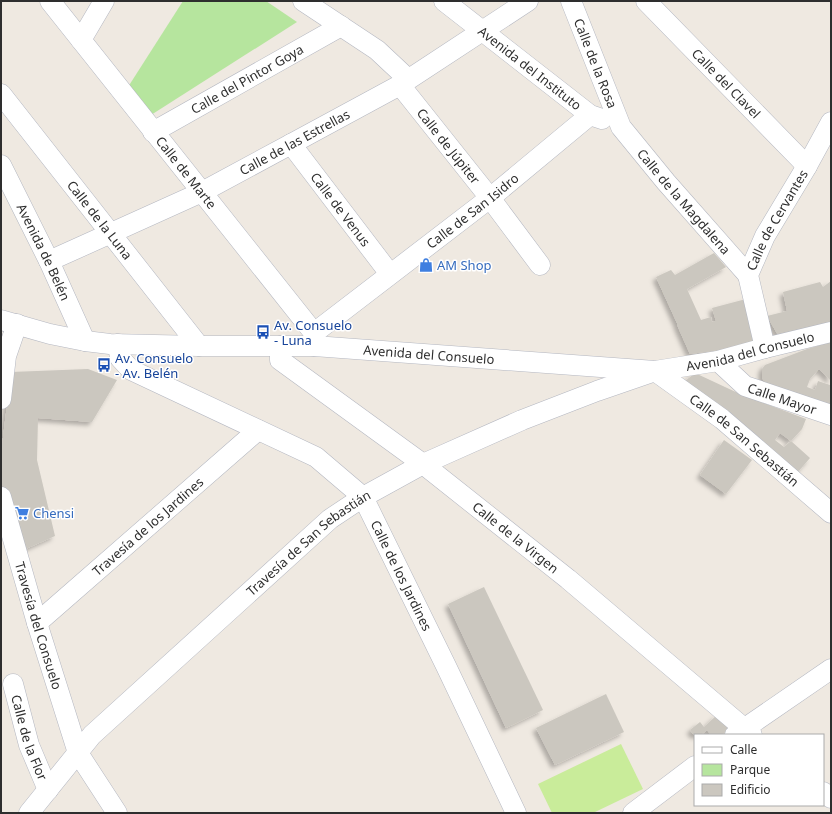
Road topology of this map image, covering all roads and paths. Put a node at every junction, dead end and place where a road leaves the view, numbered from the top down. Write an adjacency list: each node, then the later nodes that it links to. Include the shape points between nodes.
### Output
1 (50, 1): 10 (street, Calle de Marte)
2 (104, 1): 10 (street)
3 (303, 1): 8 (street)
4 (444, 1): 9 (street, Avenida del Instituto)
5 (528, 1): 9 (street, Calle de las Estrellas)
6 (571, 1): 15 (street, Calle de la Rosa)
7 (646, 1): 19 (street, Calle del Clavel)
8 (341, 26): 11 (street, via 377,50); 16 (street, Calle del Pintor Goya)
9 (482, 30): 11 (street, Calle de las Estrellas); 13 (street, Avenida del Instituto)
10 (81, 40): 16 (street, Calle de Marte)
11 (404, 82): 17 (street, Calle de las Estrellas); 22 (street, Calle de Júpiter)
12 (1, 94): 23 (street, Calle de la Luna)
13 (590, 115): 15 (street, Avenida del Instituto); 22 (street, Calle de San Isidro)
14 (831, 122): 19 (street, Calle de Cervantes)
15 (621, 126): 27 (street, Calle de la Magdalena, via 666,182)
16 (154, 132): 21 (street, Calle de Marte)
17 (291, 144): 21 (street, Calle de las Estrellas); 26 (street, Calle de Venus)
18 (1, 165): 20 (street, Avenida de Belén)
19 (807, 166): 27 (street, Calle de Cervantes, via 765,236)
20 (7, 187): 24 (street, Avenida de Belén)
21 (202, 192): 23 (street, Calle de las Estrellas); 30 (street, Calle de Marte)
22 (490, 198): 25 (street, Calle de Júpiter); 26 (street, Calle de San Isidro)
23 (110, 234): 24 (street, Calle de las Estrellas); 33 (street, Calle de la Luna)
24 (49, 261): 31 (street, Avenida de Belén)
25 (540, 265)
26 (390, 274): 30 (street, Calle de San Isidro)
27 (748, 274): 35 (street, Calle de Cervantes)
28 (9, 322): 31 (street, Avenida del Consuelo); 38 (street)
29 (831, 332): 35 (street, Avenida del Consuelo)
30 (314, 339): 34 (street, Avenida del Consuelo); 37 (street, Avenida del Consuelo)
31 (85, 341): 32 (street, Avenida del Consuelo)
32 (118, 344): 33 (street, Avenida del Consuelo); 40 (street, Calle de los Jardines, via 120,358 131,370)
33 (200, 346): 34 (street, Avenida del Consuelo)
34 (280, 346): 41 (street, Calle de la Virgen, via 280,360)
35 (765, 348): 36 (street, Avenida del Consuelo)
36 (718, 361): 37 (street, Avenida del Consuelo); 39 (street, Calle Mayor, via 745,386)
37 (655, 371): 41 (street, Travesía de San Sebastián, via 522,420); 44 (street, Calle de San Sebastián, via 722,419)
38 (1, 399)
39 (831, 415)
40 (258, 430): 43 (street, Calle de los Jardines, via 316,457); 45 (street, Travesía de los Jardines)
41 (422, 464): 43 (street, Travesía de San Sebastián); 48 (street, Calle de la Virgen, via 568,579)
42 (1, 497): 45 (street, Travesía del Consuelo)
43 (363, 497): 49 (street, Travesía de San Sebastián, via 330,518 92,735); 54 (street, Calle de los Jardines)
44 (831, 513)
45 (37, 623): 49 (street, Travesía del Consuelo)
46 (831, 669): 48 (street)
47 (13, 684): 51 (street, Calle de la Flor, via 29,745)
48 (744, 733)
49 (78, 753): 51 (street, Travesía de San Sebastián); 53 (street, Travesía del Consuelo)
50 (694, 767): 55 (street)
51 (48, 790): 52 (street, Travesía de San Sebastián)
52 (29, 813)
53 (117, 813)
54 (516, 813)
55 (632, 813)

